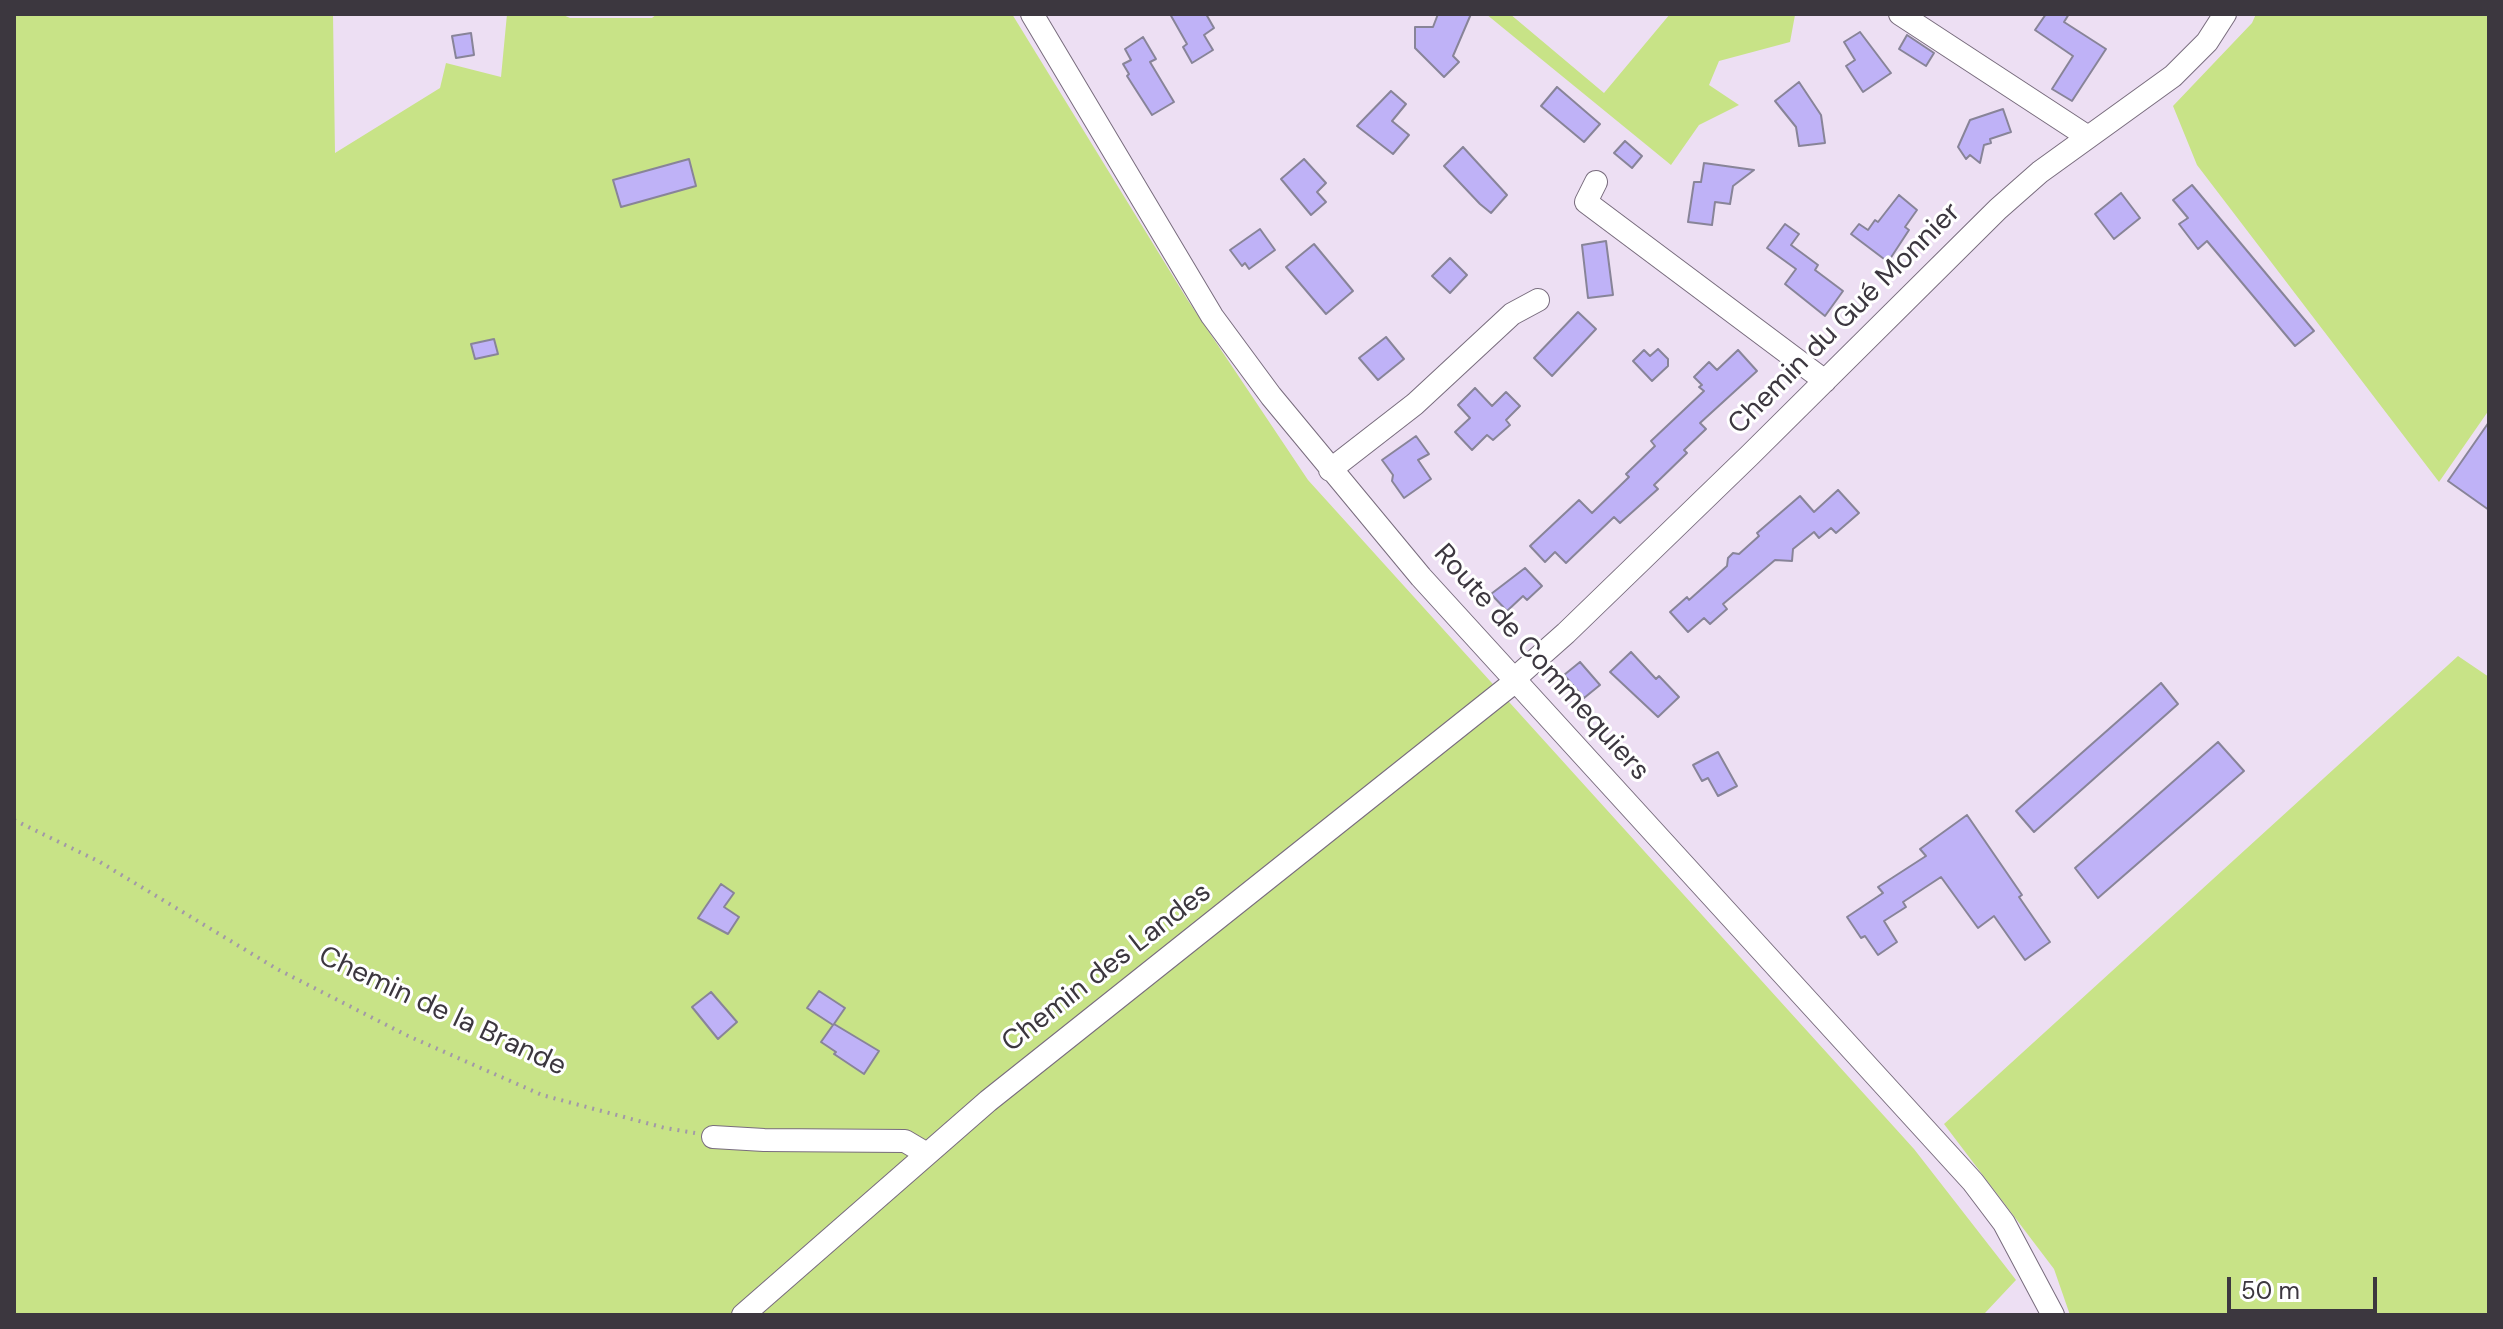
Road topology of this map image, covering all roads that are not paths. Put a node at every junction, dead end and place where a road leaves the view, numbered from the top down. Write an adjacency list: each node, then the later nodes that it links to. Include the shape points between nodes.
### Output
1 (1032, 14): 8 (street, Route de Commequiers, via 1212,316)
2 (1900, 14): 4 (street)
3 (2225, 14): 4 (street, Chemin du Gué Monnier, via 2207,42 2173,76)
4 (2088, 137): 7 (street, Chemin du Gué Monnier, via 1998,209)
5 (1596, 182): 7 (street, via 1586,202)
6 (1538, 300): 8 (street, via 1512,314 1415,404)
7 (1825, 381): 9 (street, Chemin du Gué Monnier)
8 (1330, 470): 9 (street, Route de Commequiers)
9 (1517, 680): 11 (street, Chemin des Landes); 13 (street, Route de Commequiers, via 1973,1182 2004,1223)
10 (713, 1137): 11 (street, via 905,1141)
11 (927, 1154): 12 (street, Chemin des Landes)
12 (743, 1315)
13 (2053, 1315)

